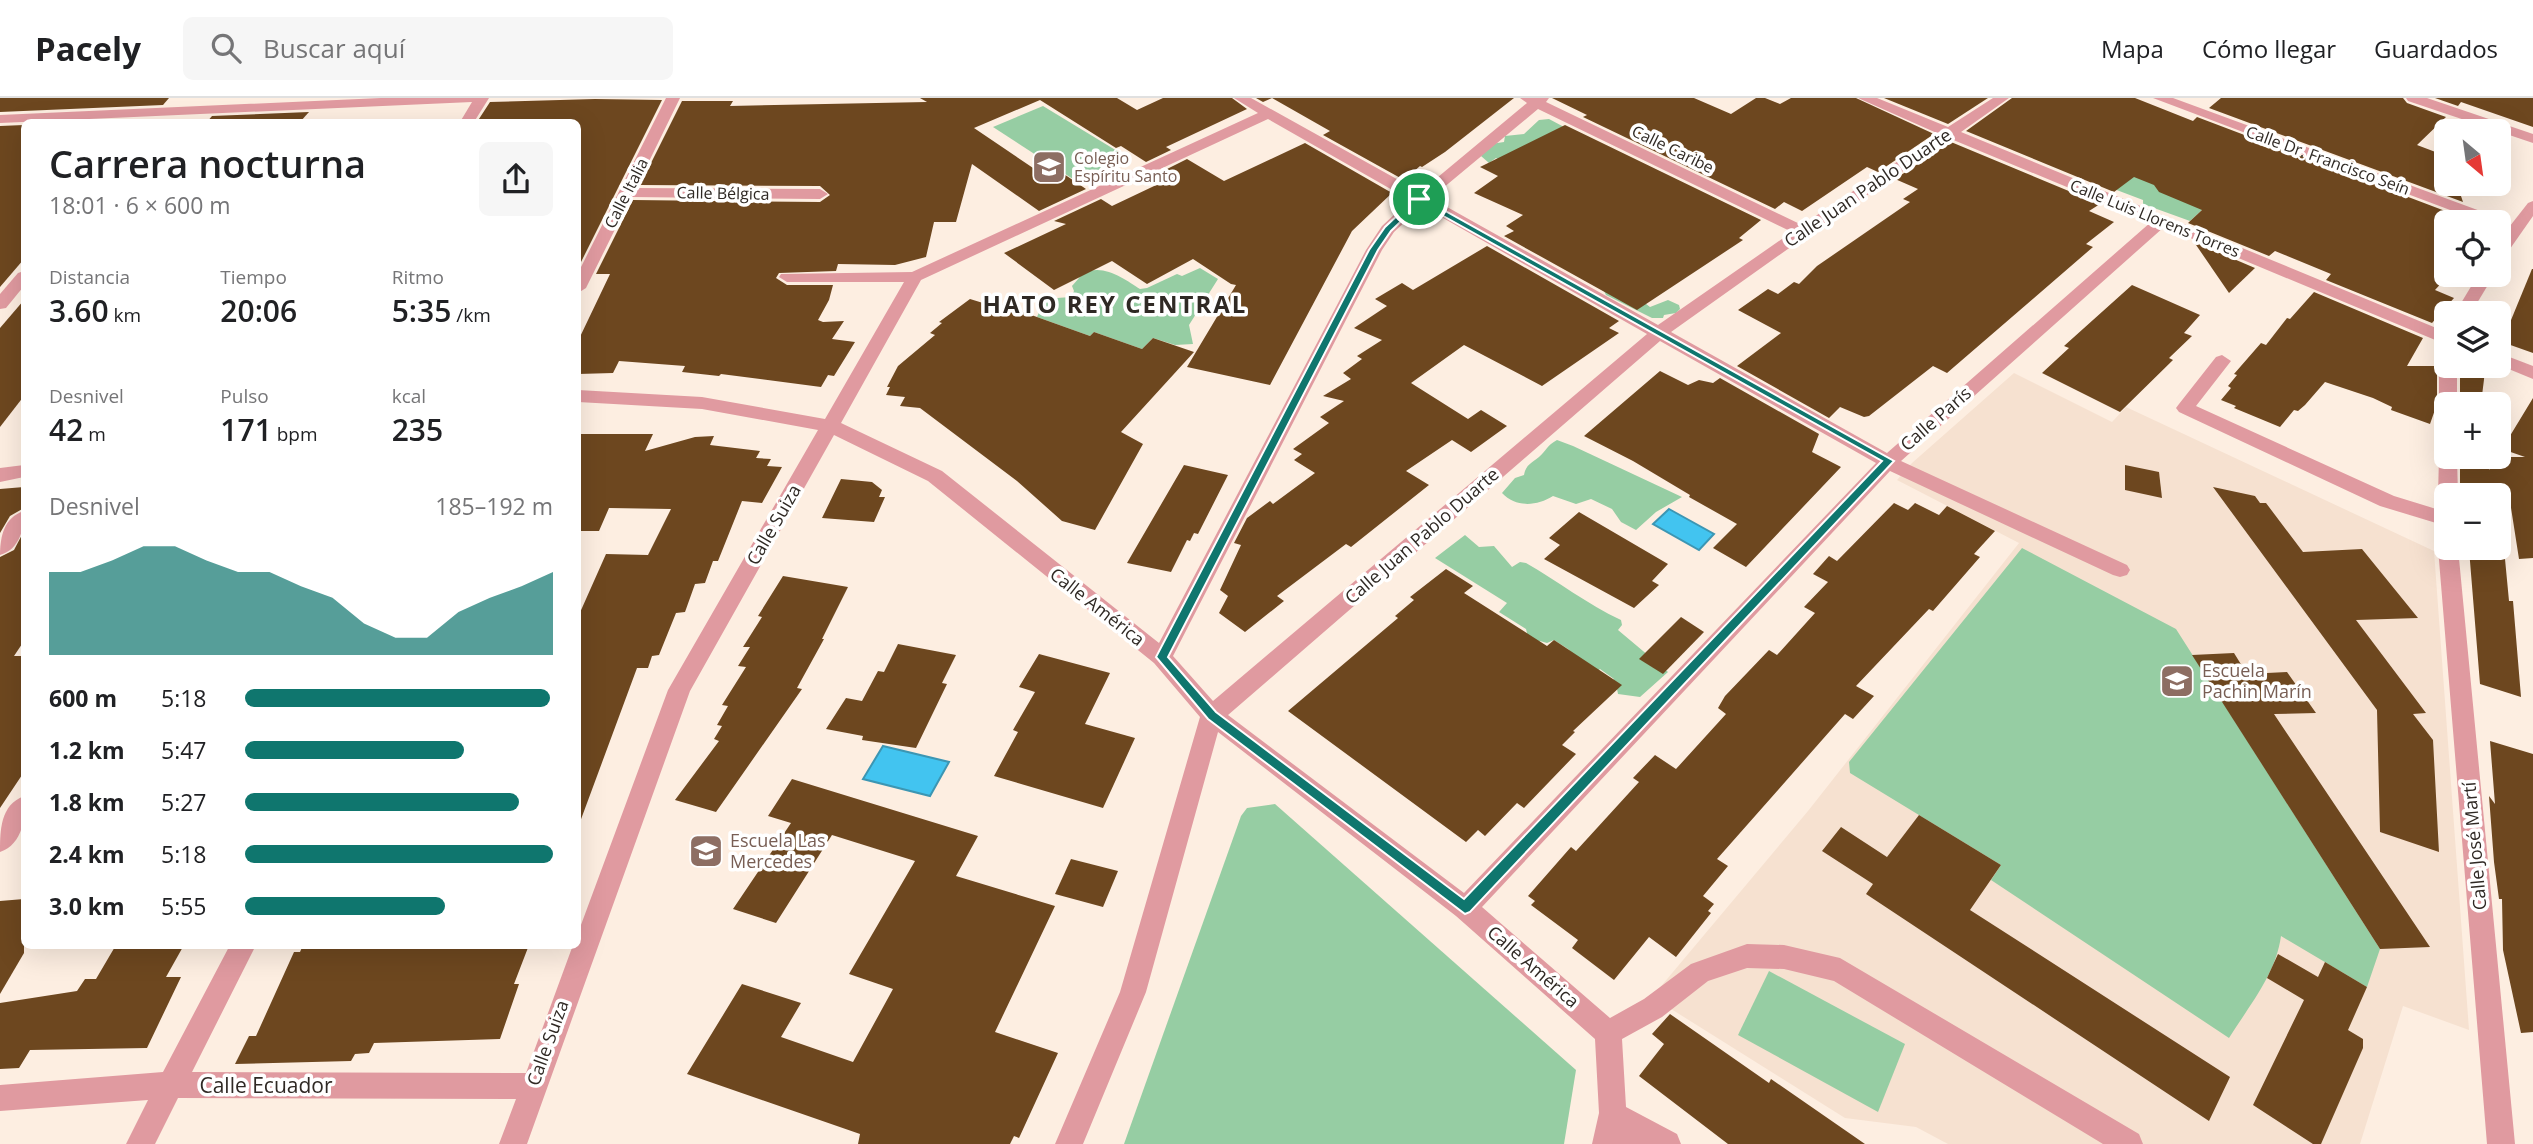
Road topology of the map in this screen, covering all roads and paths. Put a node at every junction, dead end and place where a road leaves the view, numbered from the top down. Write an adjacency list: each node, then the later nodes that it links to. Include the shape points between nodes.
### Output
1 (180, 98): 11 (street)
2 (480, 98): 10 (street); 16 (street)
3 (673, 98): 19 (street, Calle Italia)
4 (1241, 98): 12 (street)
5 (1864, 98): 17 (street, Calle Luis Llorens Torres)
6 (2002, 98): 17 (street, Calle Juan Pablo Duarte)
7 (2161, 98): 23 (street, Calle Dr. Francisco Seín)
8 (2413, 98): 18 (street)
9 (1535, 100): 21 (street); 27 (street, Calle Caribe)
10 (332, 101): 11 (street); 15 (street)
11 (169, 111): 13 (street); 14 (street)
12 (1268, 114): 21 (street); 30 (street)
13 (0, 119)
14 (162, 119)
15 (318, 119)
16 (469, 119)
17 (1951, 134): 25 (street, Calle Luis Llorens Torres); 27 (street, Calle Juan Pablo Duarte)
18 (2533, 139)
19 (626, 192): 20 (street, Calle Bélgica); 32 (street, Calle Italia)
20 (820, 194)
21 (1419, 199): 34 (street); 49 (street, via 1374,250)
22 (2533, 206): 24 (street)
23 (2463, 210)
24 (2511, 220)
25 (2162, 221): 35 (street, Calle Luis Llorens Torres); 41 (street, Calle París)
26 (2511, 228): 28 (street, Calle Dr. Francisco Seín)
27 (1803, 231): 34 (street, Calle Juan Pablo Duarte)
28 (2533, 236)
29 (787, 277): 30 (street)
30 (915, 277): 40 (street, Calle Suiza)
31 (21, 280): 33 (street)
32 (581, 282)
33 (0, 304)
34 (1660, 332): 41 (street); 50 (street, Calle Juan Pablo Duarte)
35 (2434, 333)
36 (2222, 361): 44 (street, via 2185,408 2387,501)
37 (2511, 364): 38 (street)
38 (2533, 373)
39 (581, 396): 40 (street, Calle América, via 702,403)
40 (832, 426): 49 (street, Calle América, via 935,476); 57 (street, Calle Suiza, via 678,690)
41 (1889, 461): 48 (street); 53 (street, Calle París)
42 (21, 472): 43 (street)
43 (0, 475)
44 (2434, 515)
45 (21, 522): 46 (street)
46 (0, 548)
47 (2449, 560): 67 (street, Calle José Martí)
48 (2120, 570)
49 (1162, 657): 50 (street, Calle América)
50 (1212, 715): 53 (street, Calle América); 62 (street, via 1133,992)
51 (21, 810): 52 (street)
52 (0, 842)
53 (1465, 908): 55 (street, Calle América)
54 (241, 949): 56 (street)
55 (1608, 1033): 59 (street); 66 (street, via 1653,1009 1700,972 1747,956 1784,957 1840,970)
56 (171, 1086): 57 (street, Calle Ecuador); 58 (street, Calle Ecuador); 60 (street)
57 (533, 1086): 61 (street, Calle Suiza)
58 (0, 1098)
59 (1613, 1114): 63 (street); 64 (street); 65 (street)
60 (141, 1144)
61 (513, 1144)
62 (1069, 1144)
63 (1606, 1144)
64 (1636, 1144)
65 (1667, 1144)
66 (2129, 1144)
67 (2501, 1144)

